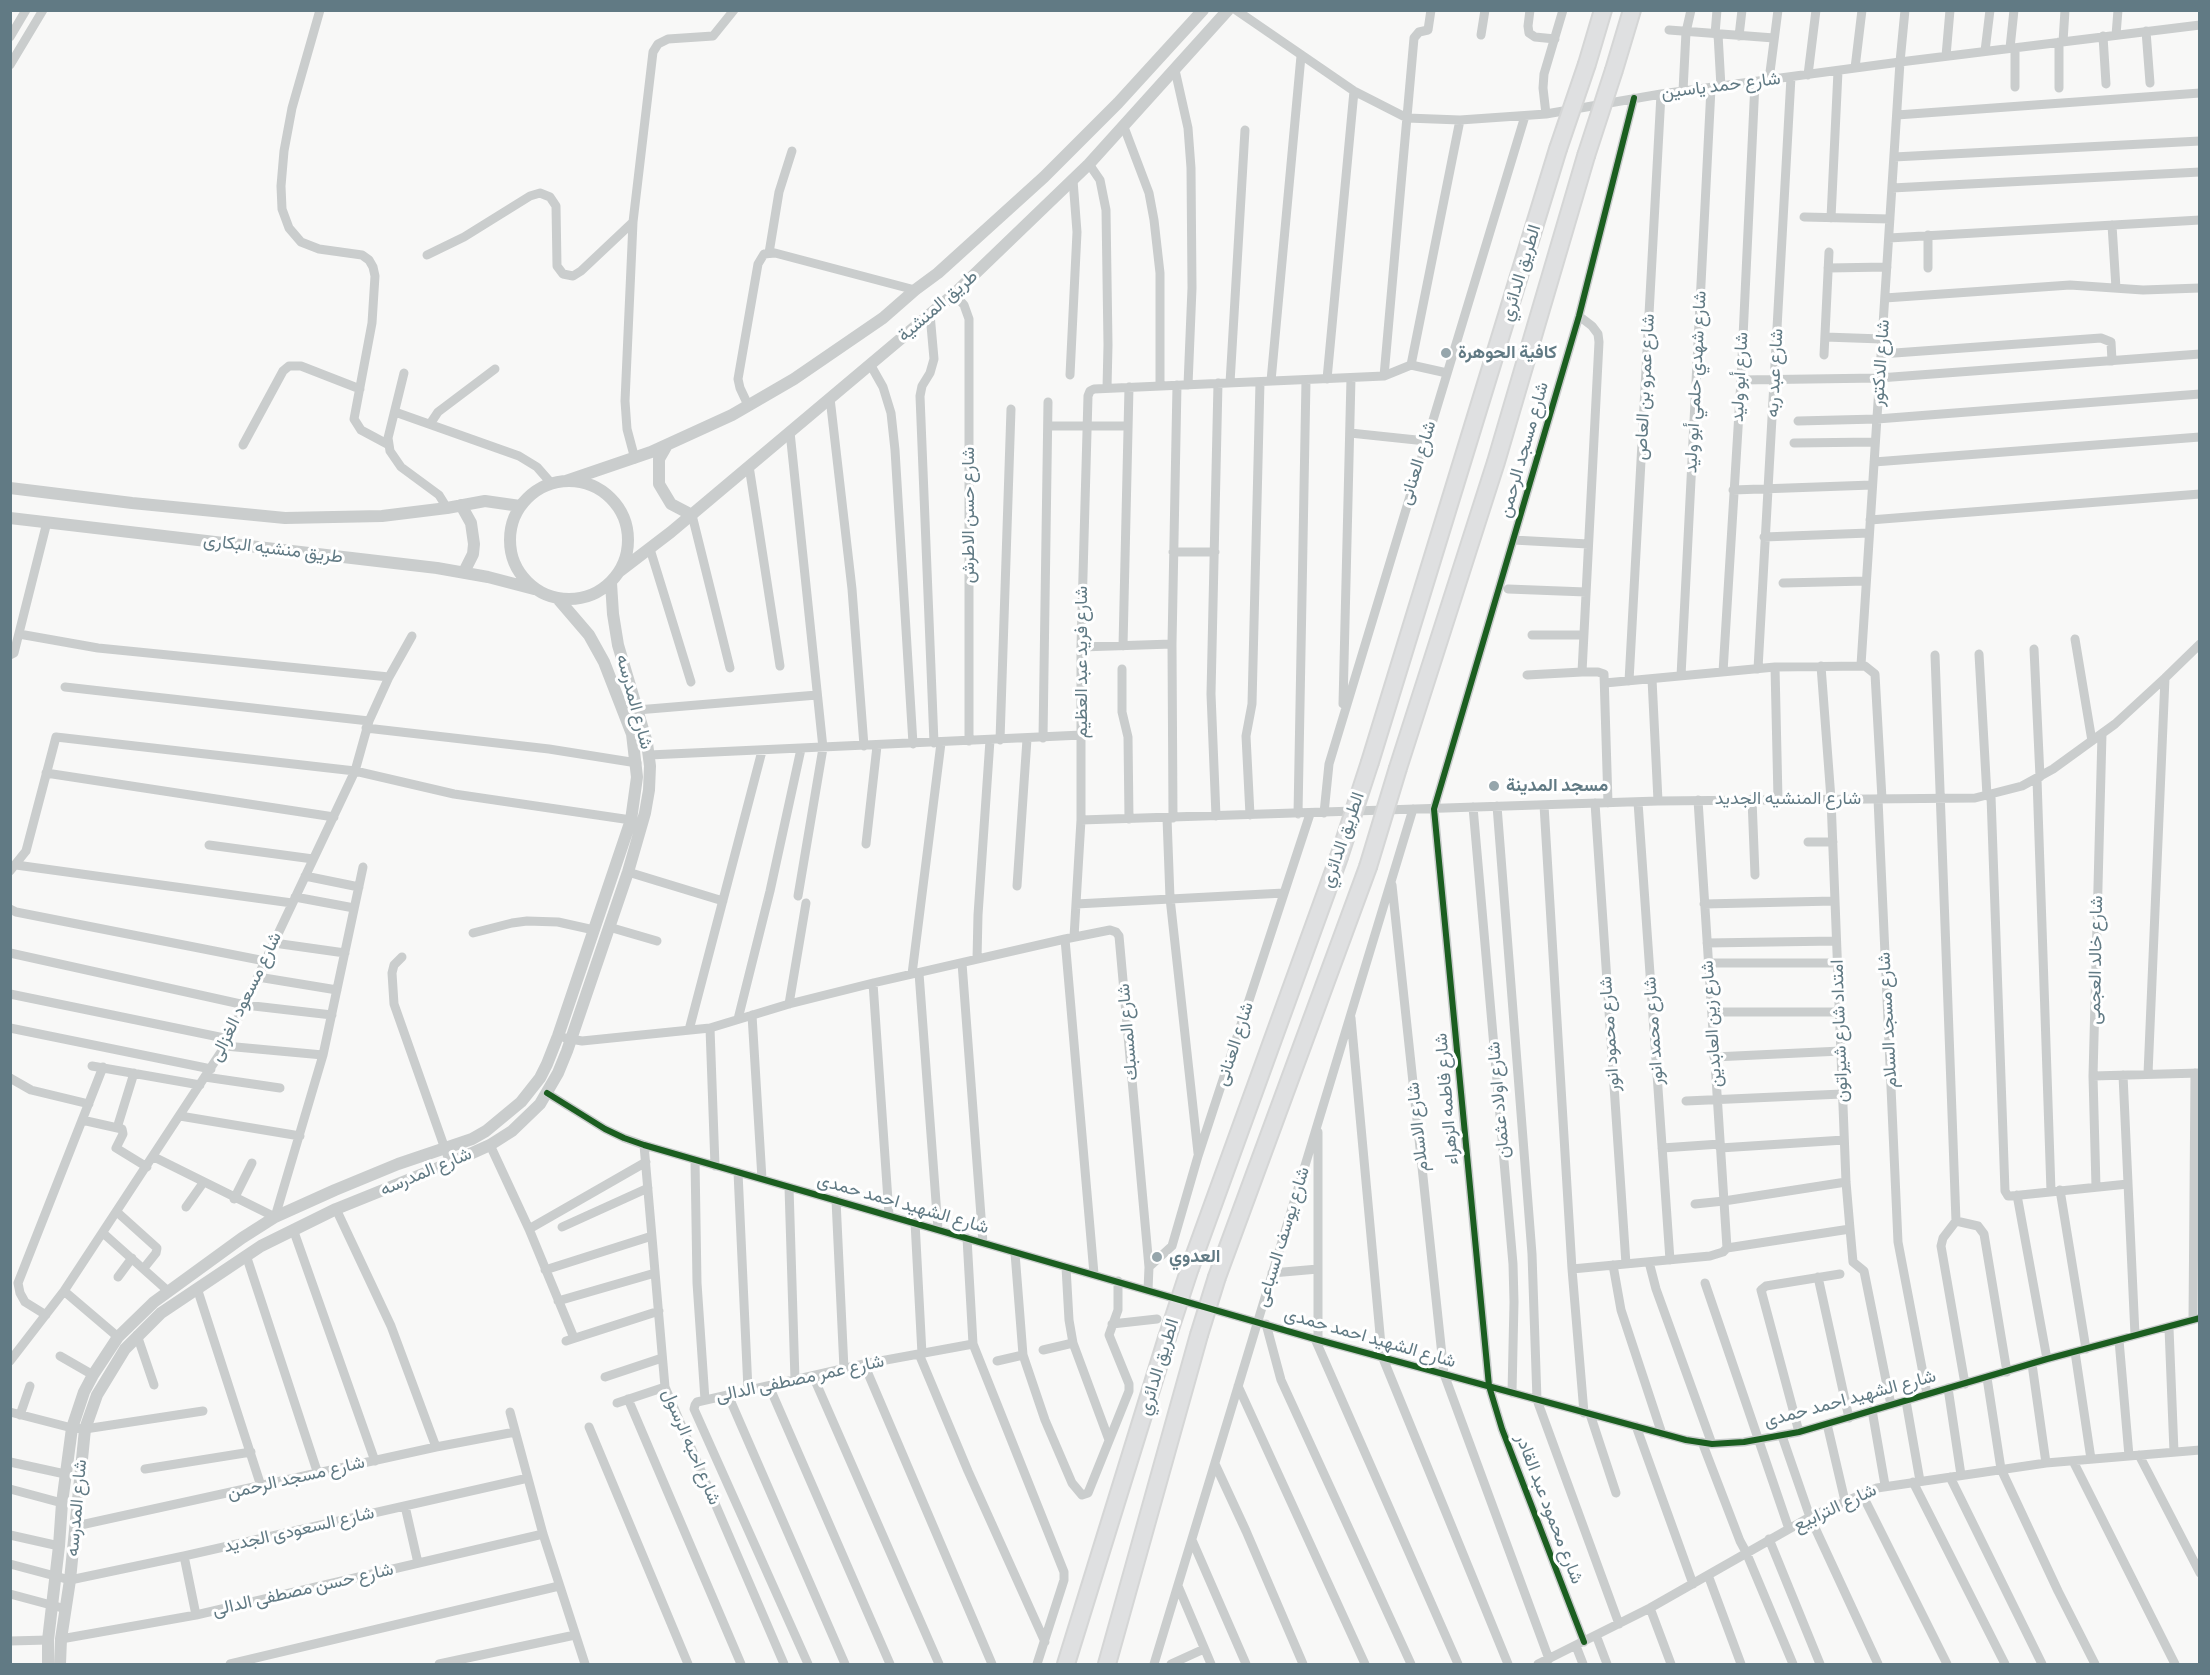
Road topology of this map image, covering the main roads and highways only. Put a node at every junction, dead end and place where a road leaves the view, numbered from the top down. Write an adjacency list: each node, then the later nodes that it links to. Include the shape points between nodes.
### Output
1 (1603, 10): 3 (highway, الطريق الدائري, bridge, via 1370,762 1190,1268)
2 (1632, 10): 4 (highway, الطريق الدائري, bridge, via 1496,462 1368,867 1217,1277)
3 (1066, 1665)
4 (1107, 1665)

